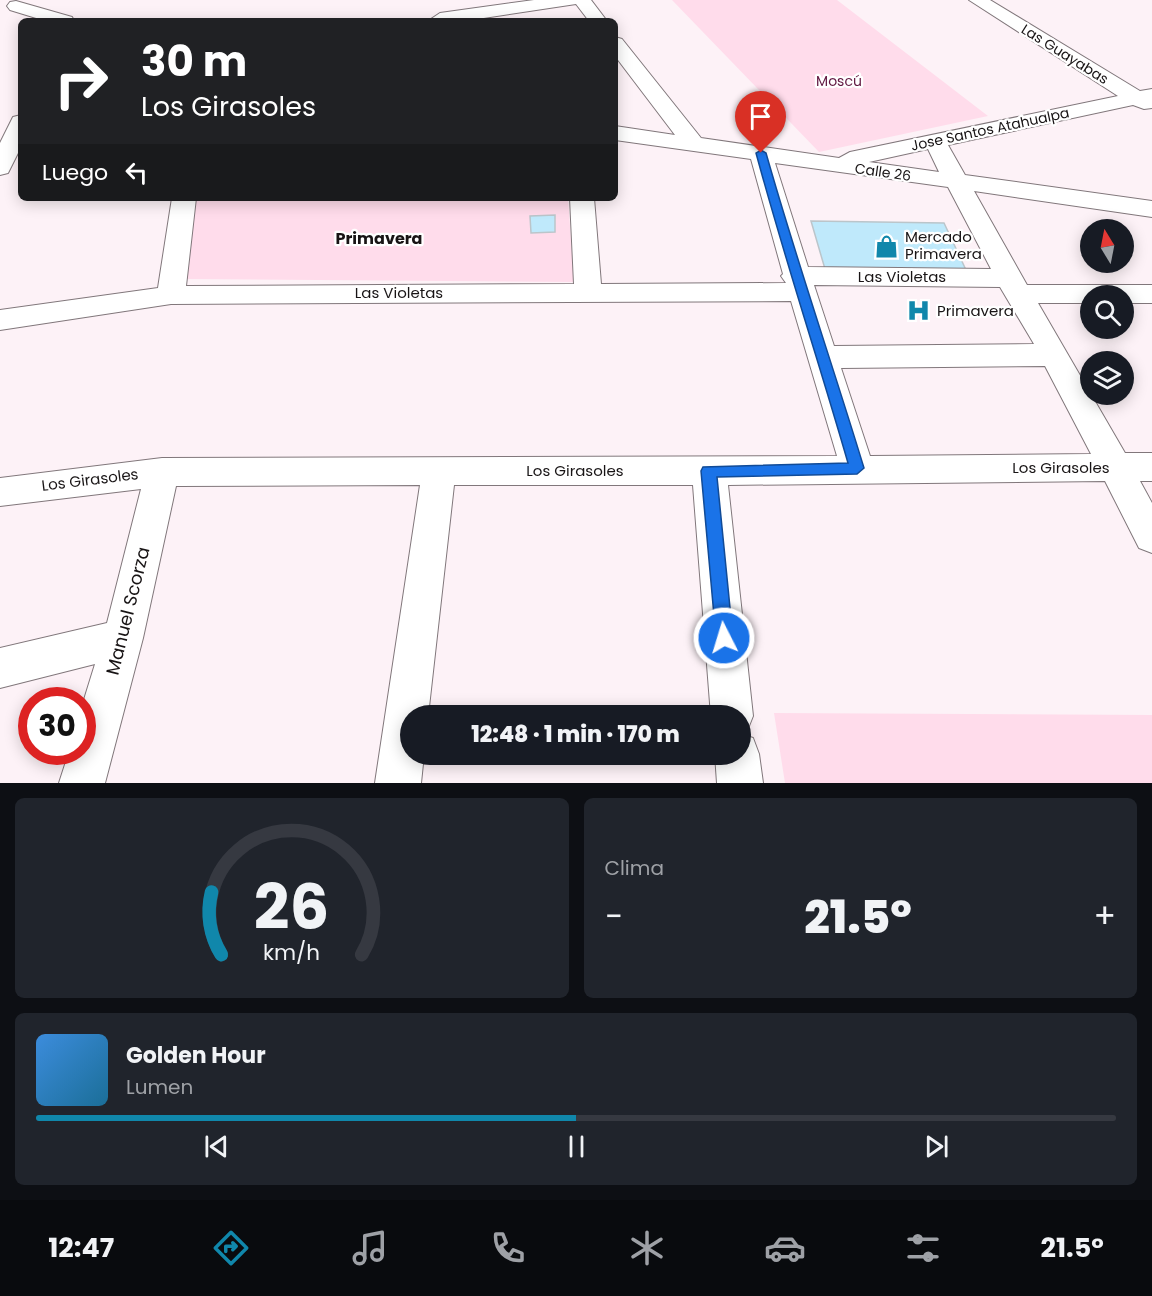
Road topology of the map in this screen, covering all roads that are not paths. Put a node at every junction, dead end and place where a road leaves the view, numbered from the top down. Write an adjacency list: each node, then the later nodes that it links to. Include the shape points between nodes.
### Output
1 (430, 0): 7 (street)
2 (571, 0): 8 (street)
3 (582, 0): 9 (street)
4 (978, 0): 11 (street, Las Guayabas)
5 (16, 6): 6 (street)
6 (55, 18)
7 (440, 18)
8 (454, 18)
9 (596, 18)
10 (618, 47): 15 (street)
11 (1146, 100): 14 (street, Jose Santos Atahualpa)
12 (18, 129): 18 (street)
13 (618, 133): 15 (street, Calle 26)
14 (934, 141): 17 (street, Jose Santos Atahualpa); 19 (street)
15 (693, 143): 16 (street, Calle 26)
16 (761, 153): 17 (street, Calle 26); 23 (street)
17 (828, 164): 19 (street, Calle 26)
18 (0, 168)
19 (959, 182): 22 (street, Calle 26); 24 (street)
20 (184, 201): 27 (street)
21 (582, 201): 25 (street)
22 (1152, 208)
23 (798, 284): 24 (street, Las Violetas); 25 (street, Las Violetas); 30 (street)
24 (1013, 286): 26 (street, Las Violetas); 29 (street)
25 (588, 292): 27 (street, Las Violetas)
26 (1152, 294)
27 (171, 295): 28 (street, Las Violetas)
28 (0, 320)
29 (1055, 355): 30 (street); 33 (street)
30 (824, 357): 32 (street)
31 (1152, 467): 33 (street, Los Girasoles)
32 (857, 468): 33 (street, Los Girasoles); 35 (street, Los Girasoles)
33 (1116, 468): 38 (street)
34 (439, 470): 35 (street, Los Girasoles); 36 (street, Los Girasoles); 44 (street)
35 (709, 471): 41 (street)
36 (162, 472): 37 (street, Los Girasoles); 39 (street, Manuel Scorza)
37 (0, 492)
38 (1152, 537)
39 (123, 638): 40 (street); 43 (street, Manuel Scorza)
40 (0, 668)
41 (731, 705)
42 (738, 765): 45 (street)
43 (82, 783)
44 (398, 783)
45 (740, 783)

